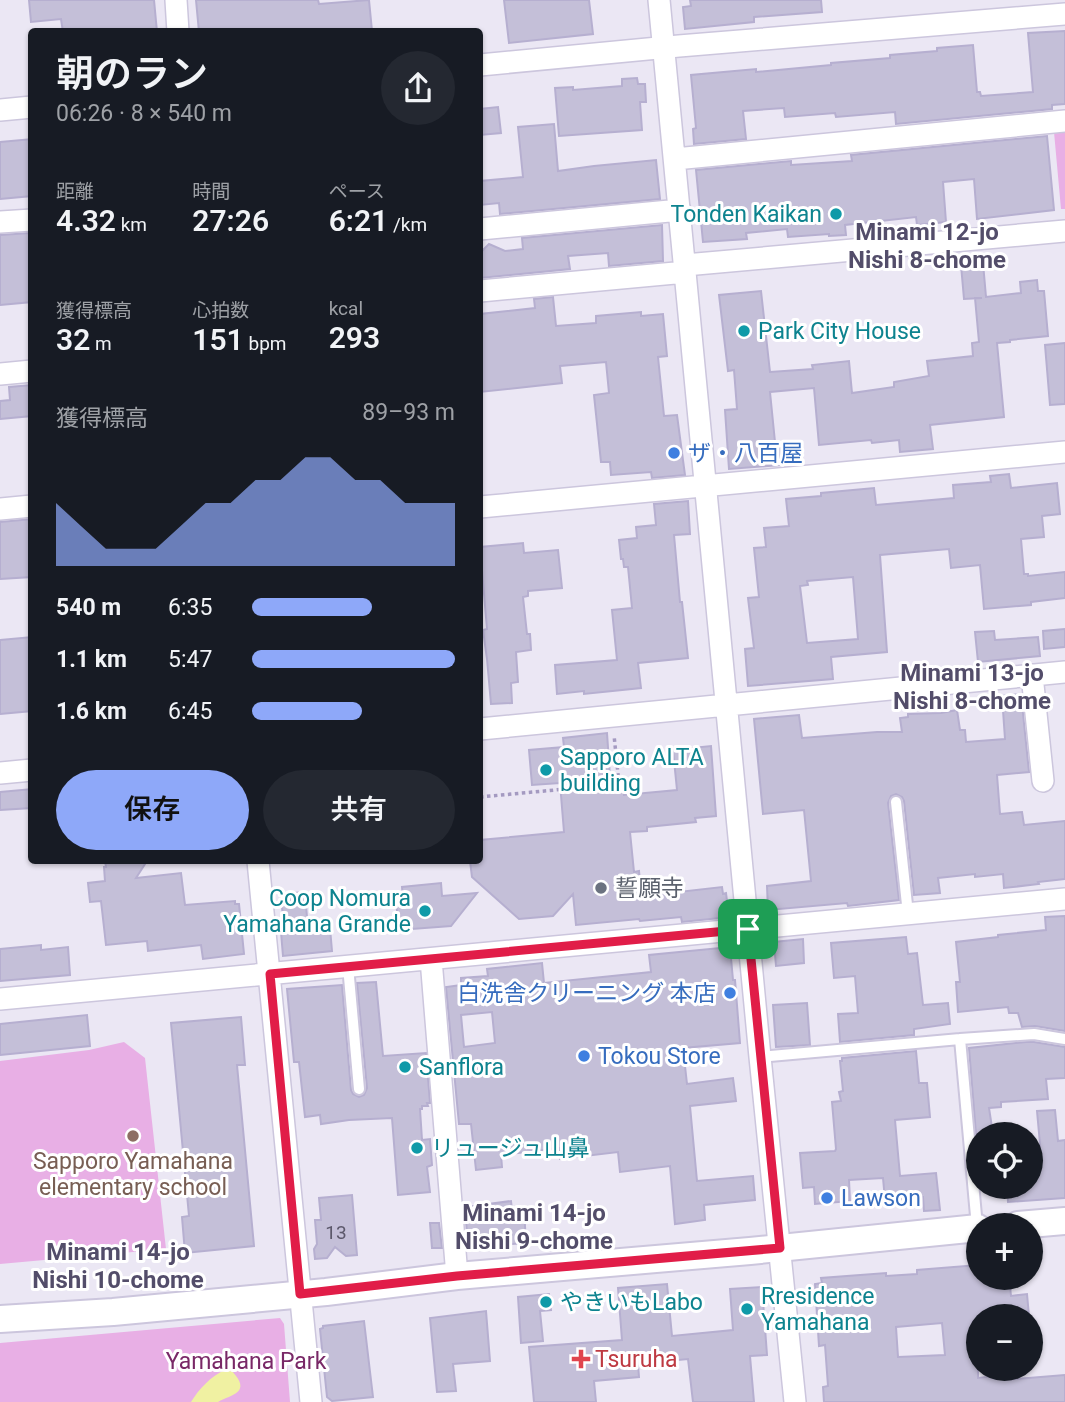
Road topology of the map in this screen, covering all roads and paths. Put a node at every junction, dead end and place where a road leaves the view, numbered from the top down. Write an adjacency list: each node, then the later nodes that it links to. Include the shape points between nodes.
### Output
1 (176, 0): 4 (street)
2 (659, 0): 5 (street)
3 (1065, 14): 5 (street)
4 (178, 28)
5 (664, 47): 6 (street); 10 (street)
6 (483, 65)
7 (28, 107): 8 (street)
8 (0, 110)
9 (1065, 121): 10 (street)
10 (675, 159): 11 (street)
11 (680, 210): 14 (street); 16 (street)
12 (28, 220): 13 (street)
13 (0, 222)
14 (483, 229)
15 (1065, 231): 16 (street)
16 (685, 268): 17 (street); 21 (street)
17 (483, 291)
18 (28, 371): 19 (street)
19 (0, 374)
20 (1065, 453): 21 (street)
21 (707, 487): 23 (street); 27 (street)
22 (28, 506): 24 (street)
23 (483, 508)
24 (0, 509)
25 (1065, 672): 26 (street)
26 (1032, 675): 27 (street); 32 (street)
27 (727, 706): 28 (street); 38 (street)
28 (483, 729)
29 (614, 729): 33 (path, via 618,785)
30 (28, 770): 31 (street)
31 (0, 773)
32 (1042, 781)
33 (483, 797)
34 (896, 802): 37 (lane)
35 (258, 864): 41 (street)
36 (1065, 899): 37 (street)
37 (908, 914): 38 (street)
38 (748, 929): 39 (street); 45 (street)
39 (431, 959): 40 (street); 52 (street)
40 (348, 966): 41 (street); 46 (lane)
41 (270, 974): 42 (street); 53 (street)
42 (0, 999)
43 (960, 1038): 44 (lane, via 1034,1034); 45 (lane); 47 (lane)
44 (1065, 1039)
45 (760, 1057): 51 (street)
46 (359, 1089)
47 (977, 1213)
48 (1065, 1221): 49 (street)
49 (1043, 1223)
50 (966, 1229): 51 (street)
51 (780, 1248): 52 (street); 56 (street)
52 (457, 1276): 53 (street)
53 (300, 1294): 54 (street); 55 (street)
54 (0, 1320)
55 (311, 1402)
56 (795, 1402)

